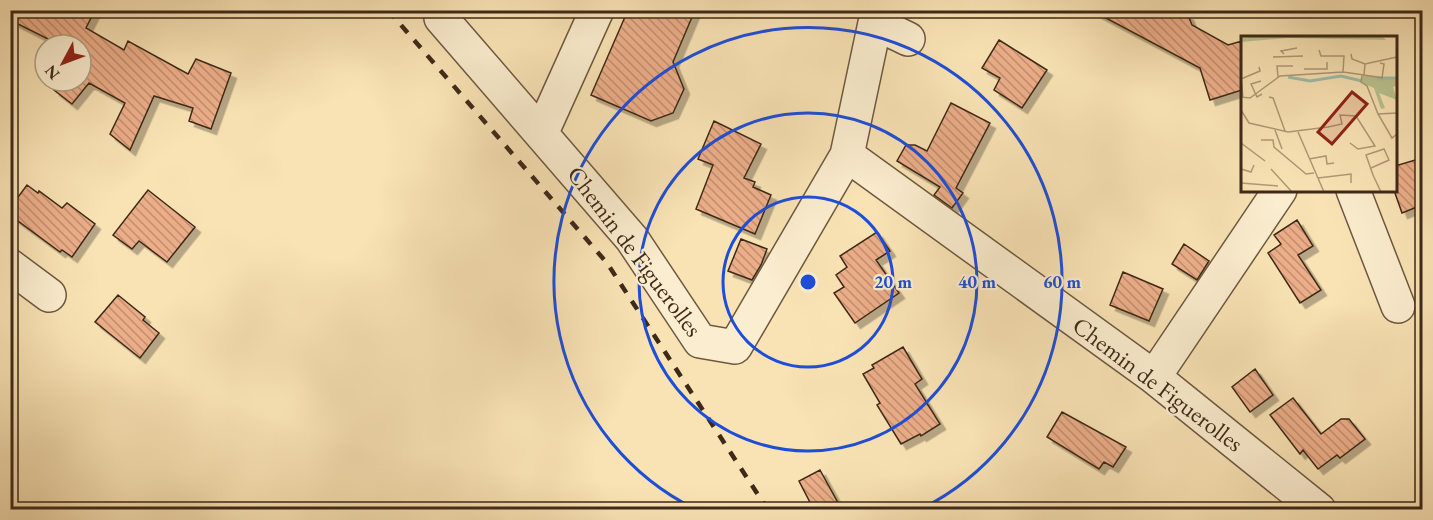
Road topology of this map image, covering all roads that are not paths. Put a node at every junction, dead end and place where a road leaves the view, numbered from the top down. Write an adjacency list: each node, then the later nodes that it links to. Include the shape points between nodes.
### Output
1 (597, 10): 4 (street)
2 (439, 13): 4 (street, Chemin de Figuerolles)
3 (908, 39): 5 (street, via 875,23)
4 (542, 132): 5 (street, Chemin de Figuerolles, via 637,245 700,341 735,347)
5 (847, 155): 11 (street, Chemin de Figuerolles)
6 (1279, 192): 11 (street)
7 (1354, 192): 10 (street)
8 (10, 266): 9 (street)
9 (49, 295)
10 (1398, 306)
11 (1154, 378): 12 (street, Chemin de Figuerolles)
12 (1319, 510)

